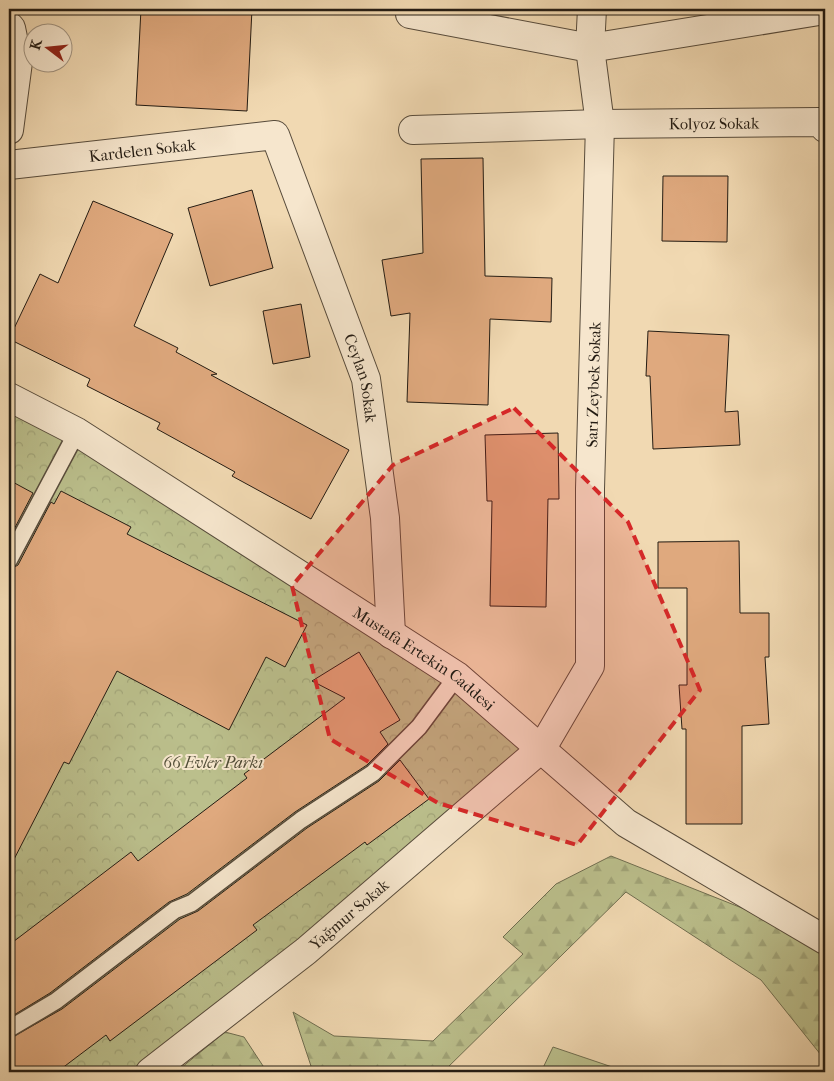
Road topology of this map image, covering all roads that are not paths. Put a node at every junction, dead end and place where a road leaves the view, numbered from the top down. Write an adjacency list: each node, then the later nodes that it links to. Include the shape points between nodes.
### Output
1 (592, 9): 5 (street, Sarı Zeybek Sokak)
2 (825, 10): 5 (street)
3 (410, 11): 5 (street)
4 (10, 27): 8 (street, via 18,62)
5 (590, 48): 6 (street, Sarı Zeybek Sokak)
6 (600, 124): 7 (street, Kolyoz Sokak, via 820,122); 9 (street); 17 (street, Sarı Zeybek Sokak, via 590,489 590,666)
7 (825, 128)
8 (9, 130)
9 (413, 130)
10 (275, 135): 11 (street, Kardelen Sokak); 15 (street, Ceylan Sokak, via 366,379 385,518)
11 (9, 165)
12 (9, 397): 13 (street, Mustafa Ertekin Caddesi)
13 (77, 432): 14 (lane); 15 (street, Mustafa Ertekin Caddesi)
14 (9, 560)
15 (391, 634): 16 (street, Mustafa Ertekin Caddesi)
16 (457, 676): 17 (street, Mustafa Ertekin Caddesi); 19 (lane, via 419,727 373,773 301,820 192,903 175,910 56,1001)
17 (542, 748): 18 (street, Mustafa Ertekin Caddesi, via 626,823); 20 (street, Yağmur Sokak, via 306,951)
18 (825, 940)
19 (9, 1029)
20 (150, 1072)

